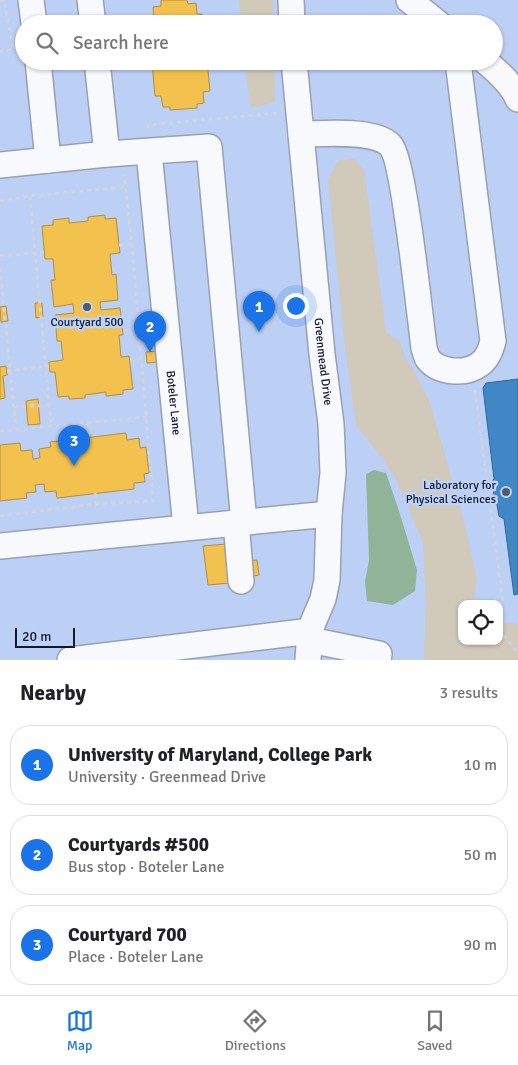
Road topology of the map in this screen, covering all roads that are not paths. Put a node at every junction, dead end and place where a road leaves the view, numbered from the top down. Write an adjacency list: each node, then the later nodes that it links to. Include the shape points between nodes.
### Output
1 (31, 0): 5 (street)
2 (90, 0): 6 (street)
3 (291, 0): 7 (street)
4 (408, 0): 8 (street)
5 (33, 15)
6 (92, 15)
7 (292, 15)
8 (427, 15)
9 (39, 70): 18 (street)
10 (98, 70): 17 (street)
11 (295, 70): 15 (street, Greenmead Drive)
12 (459, 70): 15 (street, via 493,340 480,364 463,371 437,366 428,359 424,348 404,192 391,145 376,137)
13 (495, 70): 14 (street)
14 (517, 93)
15 (301, 134): 20 (street, Greenmead Drive, via 331,424 333,473)
16 (149, 152): 17 (street); 21 (street, via 209,147); 22 (street, Boteler Lane)
17 (113, 154): 18 (street)
18 (48, 160): 19 (street)
19 (0, 165)
20 (329, 514): 21 (street); 25 (street, Greenmead Drive, via 327,580 324,599 312,624)
21 (240, 522): 22 (street); 24 (street)
22 (186, 527): 23 (street)
23 (0, 546)
24 (240, 581)
25 (310, 644): 26 (street); 27 (street, via 379,654)
26 (70, 660)
27 (378, 660)

